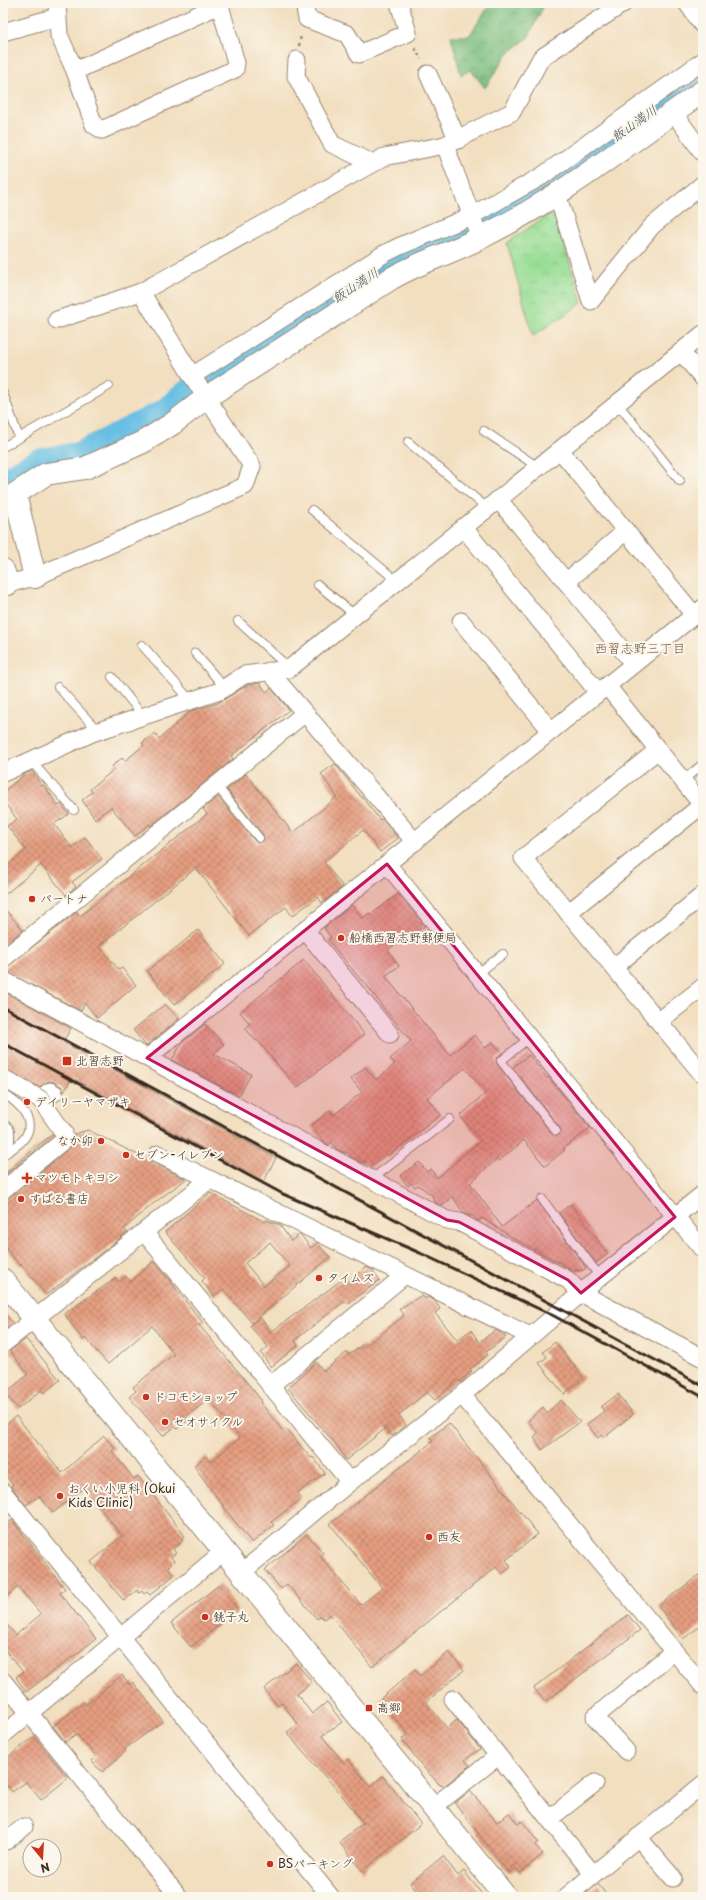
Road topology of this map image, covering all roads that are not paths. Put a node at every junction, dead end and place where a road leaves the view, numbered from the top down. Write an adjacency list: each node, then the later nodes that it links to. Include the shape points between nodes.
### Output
1 (399, 3): 5 (street, via 410,37 359,54 347,34)
2 (624, 3): 14 (street, via 541,58 512,112)
3 (688, 3): 6 (street)
4 (57, 10): 7 (street); 10 (street, via 59,35)
5 (304, 18)
6 (703, 26)
7 (3, 32)
8 (297, 60): 16 (street, via 296,76 332,144)
9 (703, 61): 19 (street, via 542,176)
10 (75, 71): 10 (street, via 217,6 221,9 236,63 235,69 102,130 94,125)
11 (428, 74): 14 (street)
12 (703, 91): 13 (street)
13 (674, 112): 15 (street); 18 (street)
14 (452, 142): 16 (street, via 384,157); 19 (street)
15 (703, 153)
16 (372, 163): 20 (street)
17 (703, 184): 18 (street, via 652,226 590,301)
18 (557, 194): 19 (street)
19 (476, 227): 24 (street, via 398,247 384,254); 28 (street)
20 (141, 292): 21 (street); 24 (street)
21 (57, 320)
22 (703, 334): 23 (street)
23 (681, 352): 25 (street); 29 (street)
24 (192, 376): 28 (street)
25 (703, 378)
26 (109, 386): 31 (lane)
27 (3, 393): 31 (lane)
28 (205, 394): 37 (street, via 172,424 143,442 85,468 46,474); 42 (street, via 252,466 245,486)
29 (618, 403): 34 (street); 36 (lane)
30 (484, 431): 35 (lane)
31 (19, 438): 33 (lane)
32 (408, 442): 38 (lane)
33 (3, 447)
34 (560, 450): 35 (street); 41 (street)
35 (538, 467): 38 (street)
36 (680, 481)
37 (9, 497): 42 (street)
38 (493, 504): 40 (street); 45 (street)
39 (312, 510): 44 (lane)
40 (463, 527): 44 (street); 59 (street)
41 (626, 531): 45 (street); 47 (street)
42 (35, 577): 43 (street)
43 (5, 580)
44 (397, 581): 48 (street)
45 (566, 582): 53 (street)
46 (318, 585): 48 (lane)
47 (699, 611): 53 (street)
48 (355, 615): 54 (street)
49 (238, 621): 54 (lane)
50 (461, 621): 64 (street)
51 (142, 645): 60 (lane)
52 (195, 653): 58 (lane)
53 (633, 663): 59 (street)
54 (289, 668): 55 (street)
55 (269, 671): 58 (street, via 244,675); 61 (street)
56 (112, 677): 62 (lane)
57 (58, 686): 63 (lane)
58 (225, 688): 60 (street)
59 (602, 689): 64 (street); 65 (street)
60 (191, 701): 62 (street)
61 (305, 712): 70 (street); 74 (street)
62 (143, 716): 63 (street)
63 (98, 731): 66 (street)
64 (550, 731): 74 (street)
65 (658, 750): 69 (street); 77 (street, via 523,858)
66 (31, 761): 68 (street); 72 (lane)
67 (703, 764): 69 (lane)
68 (3, 773)
69 (682, 780): 71 (street)
70 (216, 785): 73 (lane); 80 (street)
71 (702, 806): 77 (street)
72 (74, 810)
73 (259, 838)
74 (415, 842): 75 (street)
75 (387, 864): 78 (street); 82 (street)
76 (703, 895): 81 (street)
77 (568, 913): 81 (street)
78 (305, 930): 86 (street); 88 (street)
79 (503, 954): 82 (lane)
80 (3, 959)
81 (614, 967): 85 (street)
82 (477, 974): 87 (street)
83 (3, 980): 88 (street)
84 (703, 987): 85 (street)
85 (659, 1022): 89 (street)
86 (390, 1034)
87 (529, 1038): 93 (lane, via 501,1061); 103 (street)
88 (147, 1058): 98 (street)
89 (703, 1075)
90 (3, 1078): 100 (street, bridge, via 47,1096 64,1133 64,1140)
91 (3, 1094): 97 (lane, via 22,1108 27,1116 28,1125 22,1141)
92 (450, 1119): 98 (lane)
93 (556, 1131)
94 (3, 1132): 95 (street)
95 (3, 1140)
96 (158, 1154): 99 (street)
97 (3, 1155)
98 (372, 1179): 109 (street, via 447,1220 459,1222 568,1280)
99 (209, 1180): 104 (street); 106 (street)
100 (3, 1190)
101 (703, 1194): 103 (street)
102 (542, 1198): 107 (lane)
103 (675, 1217): 105 (street); 107 (street)
104 (144, 1232): 110 (street); 114 (street)
105 (703, 1250)
106 (405, 1275): 111 (street); 114 (street)
107 (600, 1277): 109 (street)
108 (3, 1280): 110 (street)
109 (581, 1293): 111 (street); 113 (street)
110 (34, 1318): 112 (street); 118 (street)
111 (530, 1336): 115 (street)
112 (3, 1344)
113 (703, 1358)
114 (270, 1386): 116 (street)
115 (462, 1395): 116 (street); 121 (street)
116 (350, 1482): 119 (street)
117 (3, 1492): 120 (street)
118 (223, 1552): 119 (street); 120 (street)
119 (241, 1573): 131 (street)
120 (121, 1638): 125 (street); 139 (street)
121 (674, 1651): 123 (street); 127 (street, via 595,1717)
122 (3, 1681): 125 (street)
123 (703, 1686)
124 (453, 1699): 128 (street)
125 (30, 1714): 126 (street); 138 (street)
126 (3, 1735)
127 (626, 1751)
128 (498, 1756): 131 (street); 132 (street)
129 (595, 1783): 132 (street)
130 (703, 1786): 134 (street)
131 (432, 1808): 140 (street)
132 (549, 1819): 136 (street)
133 (24, 1827): 135 (street)
134 (638, 1837): 136 (street); 137 (street)
135 (3, 1841)
136 (593, 1874): 141 (street)
137 (673, 1878)
138 (179, 1897)
139 (331, 1897)
140 (506, 1897)
141 (566, 1897)

